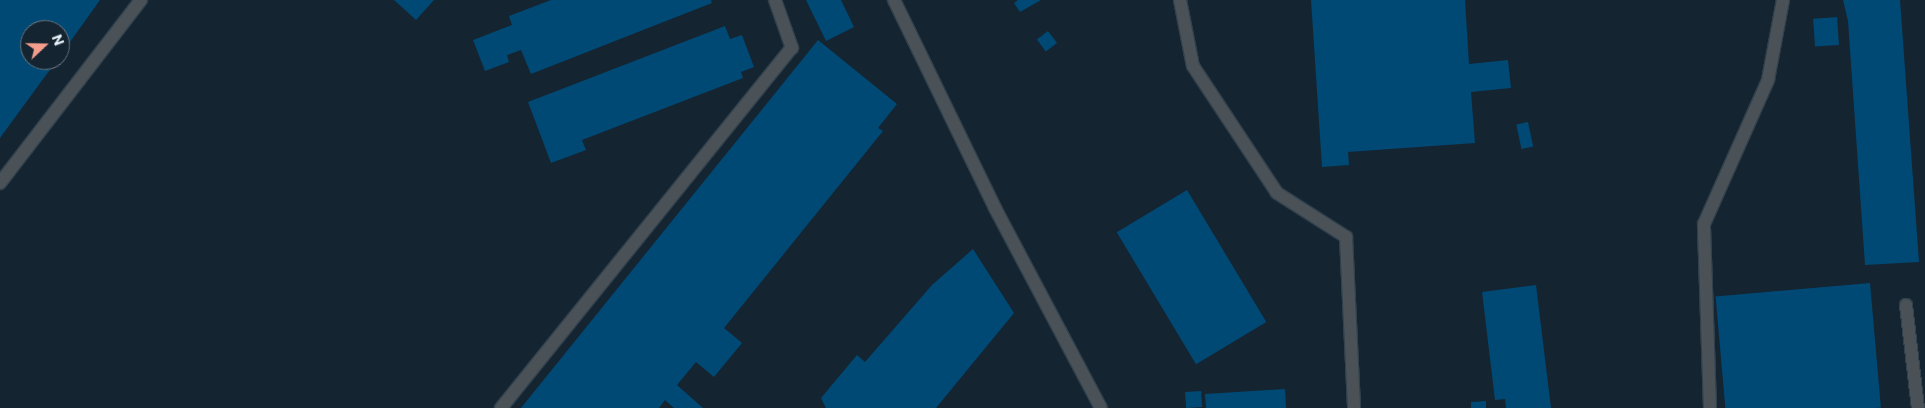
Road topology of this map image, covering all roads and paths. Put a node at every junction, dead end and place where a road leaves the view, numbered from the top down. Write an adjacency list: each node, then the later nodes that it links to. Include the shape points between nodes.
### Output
1 (141, 0): 6 (lane)
2 (775, 0): 8 (lane, via 792,48)
3 (894, 0): 9 (lane, via 995,208)
4 (1180, 0): 10 (lane, via 1193,66 1277,193 1346,237)
5 (1783, 0): 11 (lane, via 1768,80 1704,224)
6 (0, 183)
7 (1906, 304): 12 (lane)
8 (502, 408)
9 (1101, 408)
10 (1354, 408)
11 (1710, 408)
12 (1918, 408)

